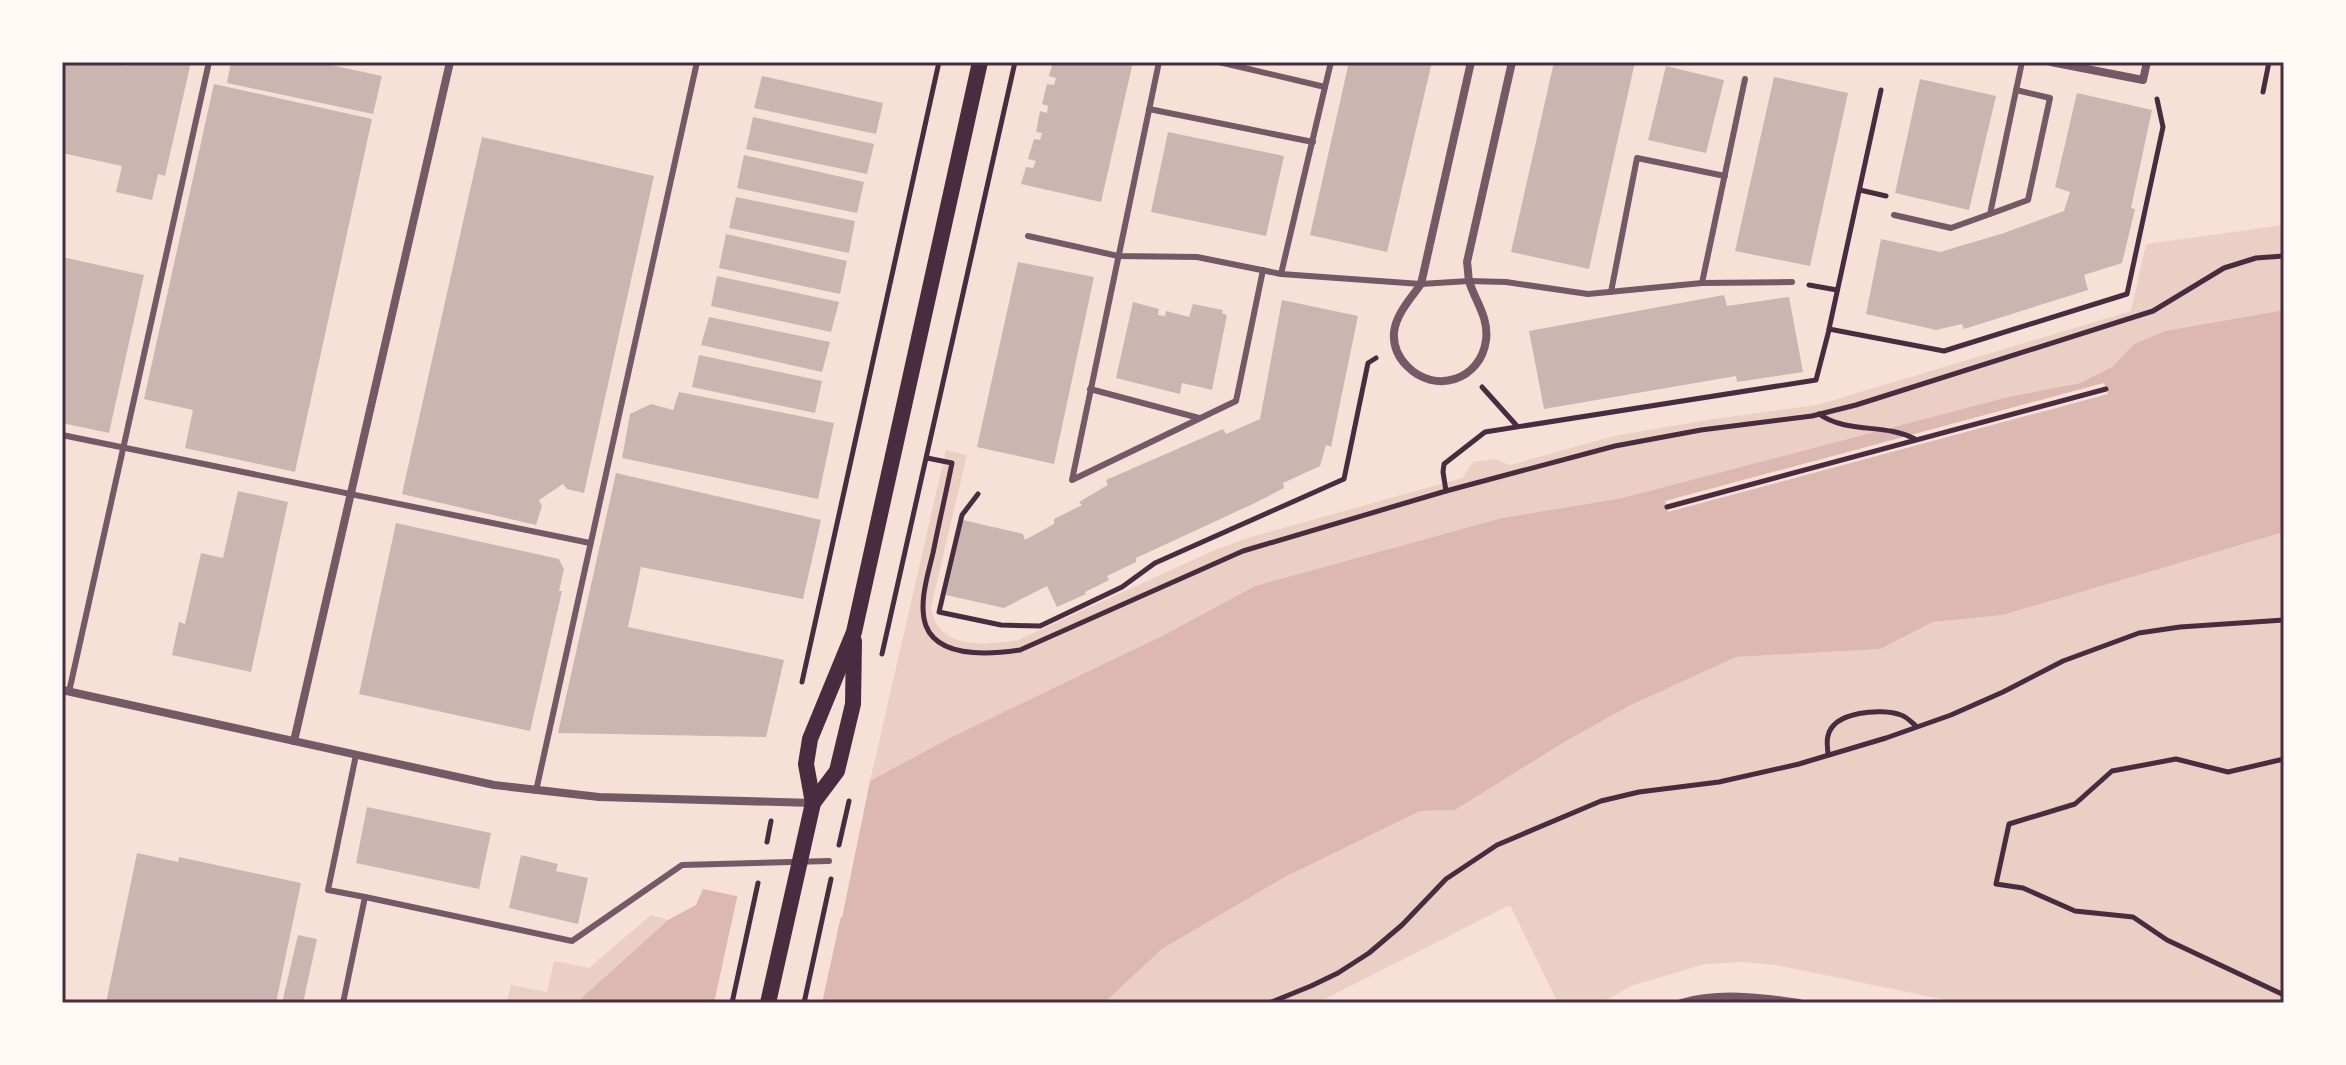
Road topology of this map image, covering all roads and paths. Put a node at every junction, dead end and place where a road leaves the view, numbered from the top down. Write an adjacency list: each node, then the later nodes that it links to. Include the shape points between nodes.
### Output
1 (209, 62): 47 (lane)
2 (450, 62): 50 (street)
3 (697, 62): 53 (lane)
4 (939, 62): 57 (path)
5 (980, 62): 55 (main road)
6 (1015, 62): 48 (path)
7 (1159, 62): 22 (lane)
8 (1219, 62): 17 (lane)
9 (1331, 62): 17 (lane)
10 (1471, 62): 35 (street)
11 (1512, 62): 32 (street, via 1467,262)
12 (2022, 62): 19 (lane)
13 (2051, 62): 14 (street, via 2143,80)
14 (2147, 62)
15 (2269, 62): 20 (path)
16 (1745, 79): 24 (lane)
17 (1325, 87): 23 (lane)
18 (1881, 90): 37 (path)
19 (2016, 90): 25 (lane); 25 (lane, via 2050,98 2028,200)
20 (2263, 92)
21 (2157, 99): 37 (path, via 2163,127 2127,294 1944,351)
22 (1149, 109): 23 (lane); 28 (lane)
23 (1313, 142): 31 (lane)
24 (1725, 176): 34 (lane); 36 (lane, via 1637,158)
25 (1990, 214): 26 (lane, via 1951,228)
26 (1894, 215)
27 (1028, 236): 28 (lane)
28 (1118, 256): 30 (lane, via 1197,257); 40 (lane)
29 (2284, 256): 42 (path, via 2224,268 2153,311)
30 (1263, 270): 31 (lane); 43 (lane, via 1236,401)
31 (1281, 274): 35 (lane)
32 (1469, 281): 35 (lane); 36 (lane); 39 (street, via 1487,328 1479,360)
33 (1792, 282): 34 (lane)
34 (1702, 283): 36 (lane)
35 (1421, 284): 38 (street, via 1401,312)
36 (1611, 292)
37 (1829, 329): 44 (path, via 1816,380)
38 (1395, 347): 39 (street, via 1422,379 1437,383); 51 (path, via 1368,363 1344,479 1155,563 1122,587 1040,626 1001,625 939,612 962,515)
39 (1467, 372): 44 (path)
40 (1090, 389): 43 (lane); 43 (lane, via 1072,480)
41 (2106, 389): 46 (path)
42 (1819, 414): 46 (path, via 1829,421); 49 (path, via 1615,446)
43 (1199, 418)
44 (1517, 426): 49 (path, via 1485,432 1451,456 1444,464)
45 (62, 435): 47 (lane)
46 (1916, 440): 52 (path)
47 (123, 447): 50 (lane); 58 (lane)
48 (927, 458): 49 (path, via 952,463 926,583 927,627 938,641 956,650 989,654 1020,650 1243,551); 56 (path)
49 (1446, 491)
50 (351, 494): 53 (lane); 60 (street)
51 (978, 494)
52 (1667, 507)
53 (590, 543): 64 (lane)
54 (2284, 620): 59 (path, via 2139,633)
55 (854, 632): 66 (main road, via 810,739 806,764); 66 (main road, via 853,704 837,771)
56 (879, 668)
57 (802, 685)
58 (66, 691): 60 (street)
59 (1916, 726): 62 (path); 62 (path, via 1897,713 1842,718 1828,736)
60 (294, 741): 61 (street)
61 (356, 755): 64 (street); 72 (lane, via 328,890)
62 (1828, 755): 78 (path, via 1719,782 1601,801 1497,845 1446,879 1369,953 1338,973)
63 (2284, 759): 73 (path, via 2228,772 2176,759 2112,771 2075,804 2009,824 1996,884 2023,888 2075,911 2133,917 2167,940)
64 (536, 791): 65 (street)
65 (775, 801): 66 (street); 69 (path)
66 (813, 803): 76 (main road)
67 (844, 820): 68 (path)
68 (837, 851)
69 (764, 856)
70 (832, 864): 72 (lane, via 682,865 572,941); 77 (path)
71 (761, 871): 75 (path)
72 (365, 897): 74 (lane)
73 (2284, 995)
74 (343, 1003)
75 (732, 1003)
76 (768, 1003)
77 (804, 1003)
78 (1269, 1003)
79 (1681, 1003): 80 (street, via 1741,997)
80 (1799, 1003)

